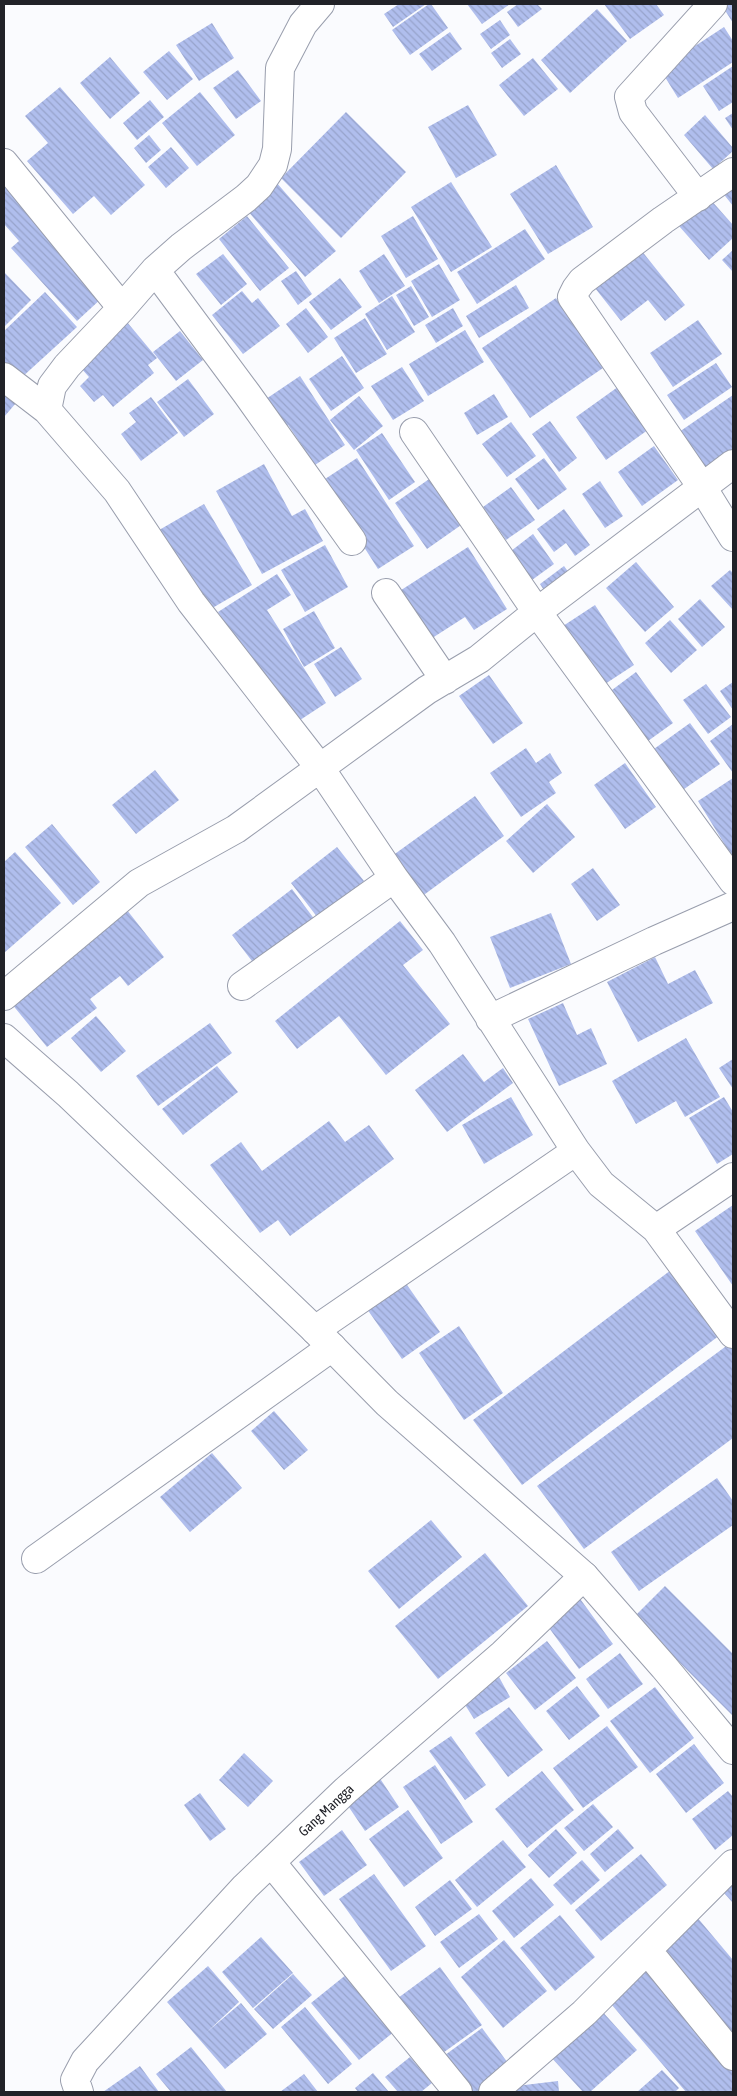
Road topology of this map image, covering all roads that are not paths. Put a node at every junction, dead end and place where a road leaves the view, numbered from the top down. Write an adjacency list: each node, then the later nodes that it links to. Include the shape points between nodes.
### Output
1 (320, 4): 6 (street, via 303,24 280,68 277,149 273,165 252,192)
2 (713, 4): 5 (street, via 628,97 633,112)
3 (4, 163): 7 (street)
4 (733, 172): 5 (street)
5 (698, 197): 12 (street, via 582,281 572,297)
6 (155, 270): 7 (street); 14 (street)
7 (122, 308): 9 (street, via 52,386)
8 (4, 377): 9 (street)
9 (47, 410): 18 (street, via 117,491 191,602)
10 (414, 432): 16 (street)
11 (733, 464): 12 (street)
12 (702, 487): 13 (street); 16 (street)
13 (733, 537)
14 (352, 541)
15 (386, 593): 17 (street)
16 (537, 612): 17 (street, via 479,659); 20 (street)
17 (445, 680): 18 (street)
18 (320, 768): 19 (street); 23 (street, via 236,829 139,883)
19 (394, 878): 22 (street); 24 (street, via 442,943)
20 (733, 881)
21 (733, 906): 24 (street)
22 (242, 986)
23 (4, 996)
24 (490, 1019): 26 (street)
25 (4, 1038): 30 (street, via 68,1094)
26 (576, 1151): 28 (street, via 601,1184); 30 (street)
27 (733, 1177): 28 (street)
28 (656, 1230): 29 (street)
29 (733, 1334)
30 (323, 1339): 31 (street); 32 (street, via 387,1403)
31 (36, 1559)
32 (584, 1576): 33 (street); 34 (street, Gang Mangga, via 503,1654 345,1791)
33 (733, 1750)
34 (272, 1862): 38 (street, Gang Mangga, via 245,1887 85,2061 74,2080); 39 (street)
35 (733, 1864): 36 (street)
36 (647, 1950): 37 (street); 40 (street, via 584,2013)
37 (733, 2056)
38 (79, 2092)
39 (458, 2092)
40 (493, 2092)

